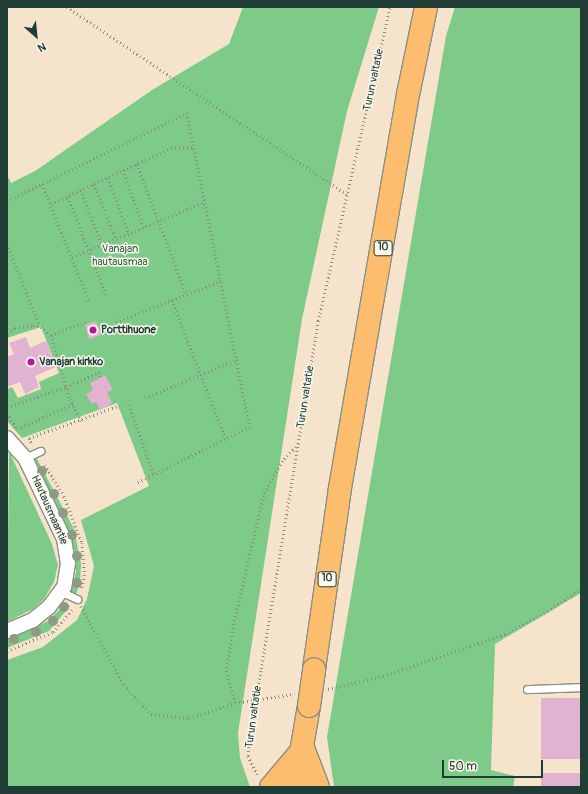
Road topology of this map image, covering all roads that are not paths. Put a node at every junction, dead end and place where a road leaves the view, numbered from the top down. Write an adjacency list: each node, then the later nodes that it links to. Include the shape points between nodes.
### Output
1 (426, 7): 10 (highway, 10, bridge, via 409,90 340,488)
2 (10, 441): 4 (street, Hautausmaantie)
3 (40, 451): 4 (lane)
4 (25, 458): 5 (street, Hautausmaantie, via 64,539 68,571)
5 (62, 592): 6 (lane); 7 (street, Hautausmaantie, via 43,614)
6 (77, 599)
7 (7, 631)
8 (581, 687): 9 (lane)
9 (527, 688)
10 (303, 748): 11 (highway, via 284,774); 12 (highway, 10); 13 (highway)
11 (265, 782)
12 (295, 787)
13 (318, 787)

